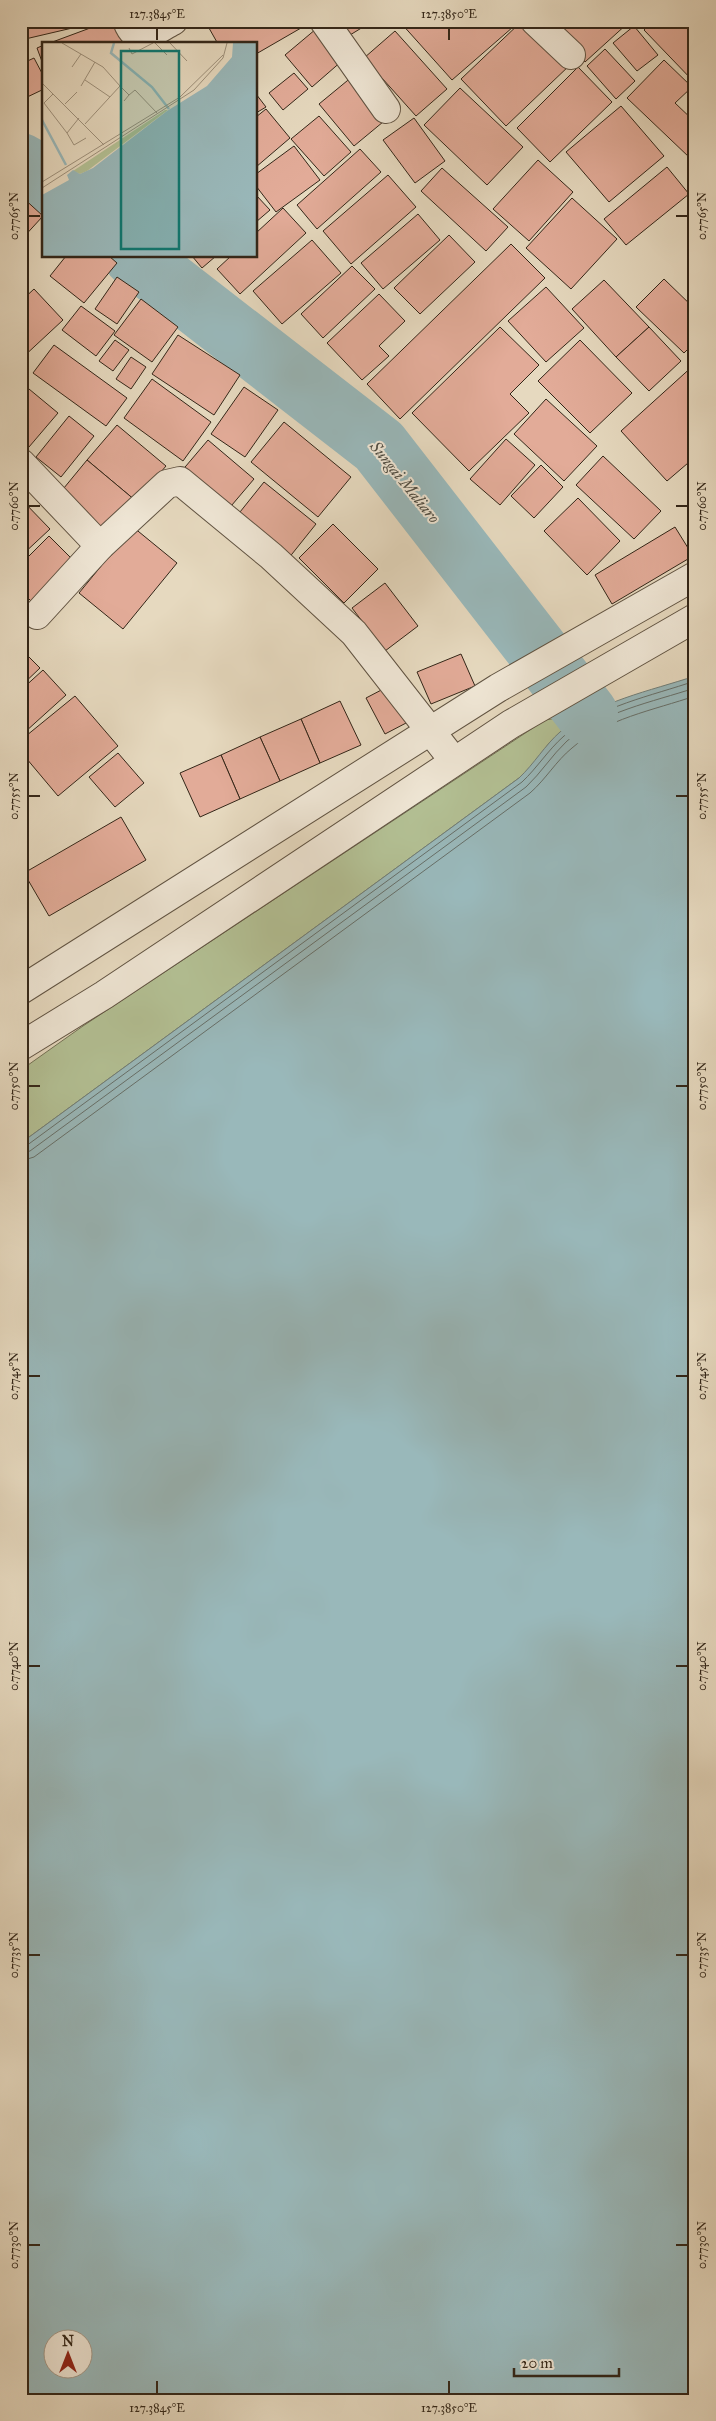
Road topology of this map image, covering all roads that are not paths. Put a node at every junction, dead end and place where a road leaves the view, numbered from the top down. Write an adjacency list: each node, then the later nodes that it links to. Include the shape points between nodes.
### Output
1 (127, 21): 2 (street, via 135,36 142,36)
2 (173, 21)
3 (324, 21): 6 (street)
4 (534, 21): 5 (street)
5 (571, 55)
6 (386, 108)
7 (21, 463): 8 (street)
8 (100, 546): 10 (street); 12 (street, via 167,484 180,481 271,556 354,633)
9 (695, 576): 12 (street, via 498,688)
10 (37, 615)
11 (695, 618): 13 (street, via 511,724)
12 (430, 731): 13 (street); 14 (street)
13 (454, 762): 15 (street, via 104,995)
14 (21, 990)
15 (21, 1046)

